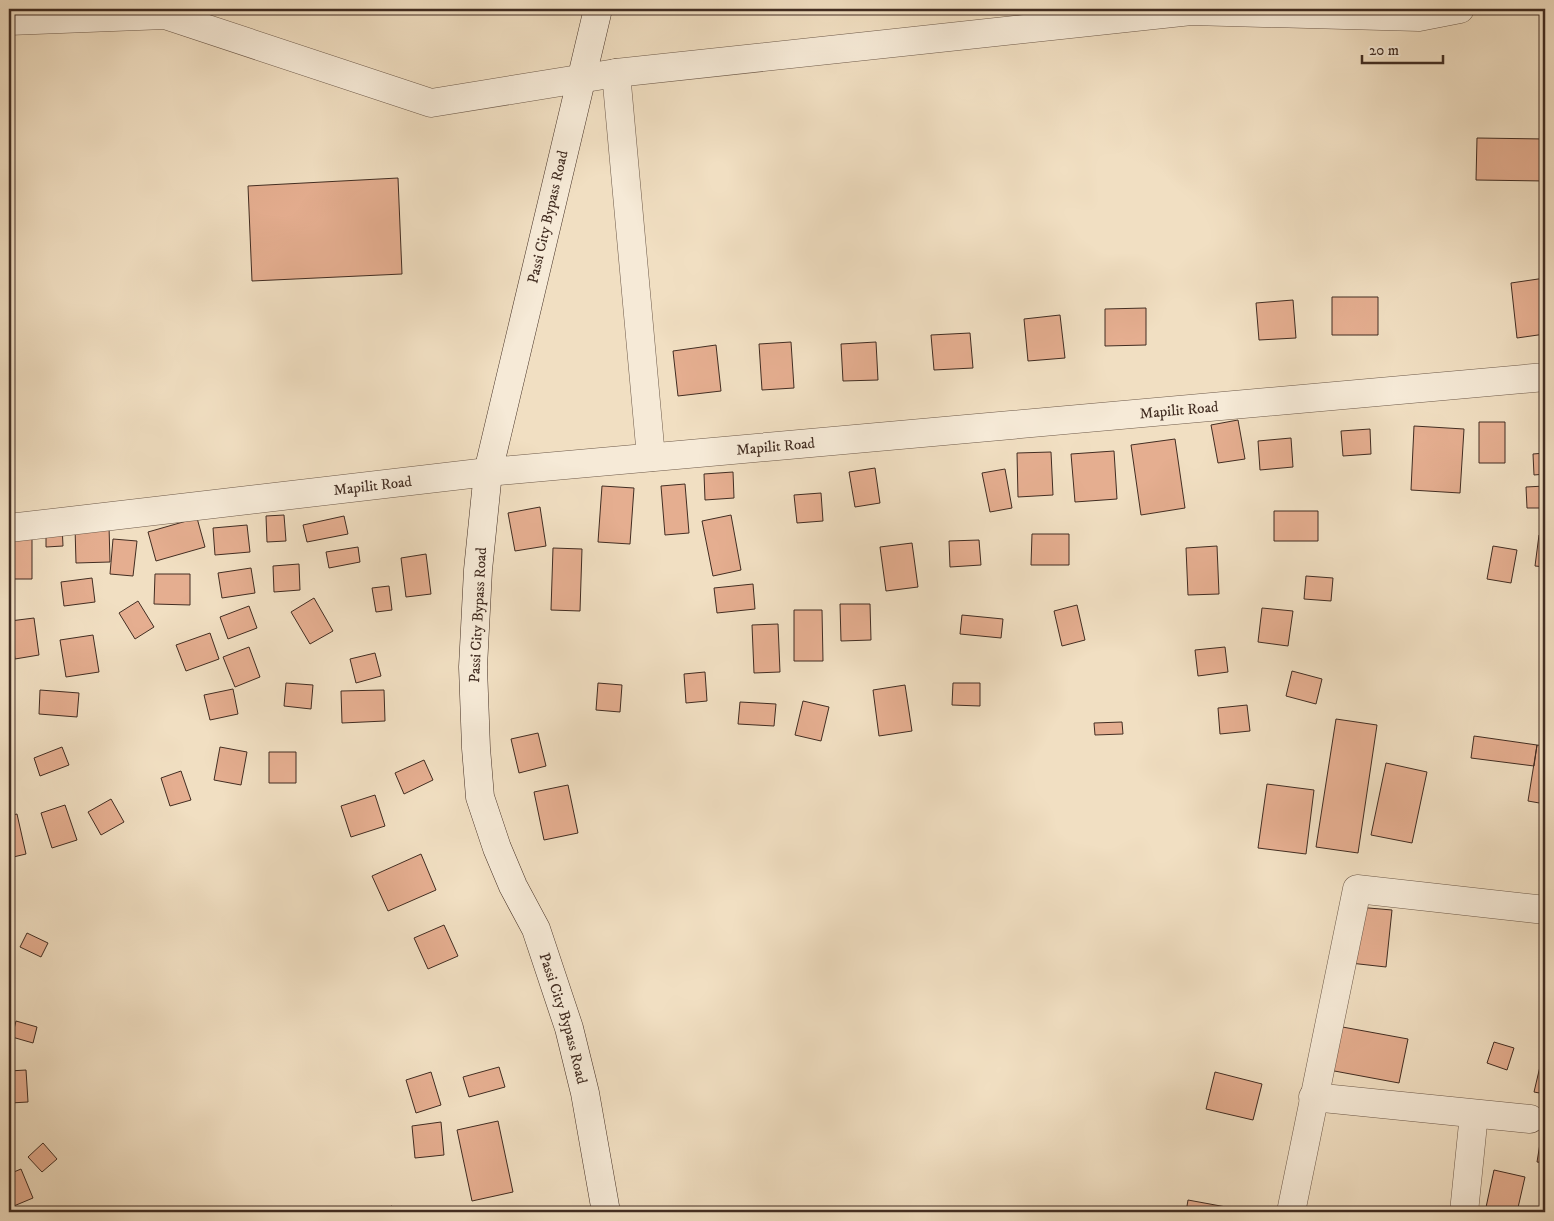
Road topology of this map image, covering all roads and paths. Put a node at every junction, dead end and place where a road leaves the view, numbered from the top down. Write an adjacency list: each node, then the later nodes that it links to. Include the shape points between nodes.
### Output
1 (598, 9): 5 (street, Passi City Bypass Road)
2 (1460, 9): 4 (street, via 1419,17 1191,11)
3 (9, 21): 5 (street, via 165,15 431,103)
4 (616, 73): 5 (street); 7 (street)
5 (581, 78): 8 (street, Passi City Bypass Road)
6 (1545, 377): 7 (street, Mapilit Road)
7 (651, 457): 8 (street, Mapilit Road)
8 (488, 472): 9 (street, Mapilit Road); 14 (street, Passi City Bypass Road, via 473,667 480,798 496,848 536,929 569,1028 586,1093)
9 (9, 528)
10 (1545, 910): 11 (street, via 1357,889)
11 (1313, 1097): 12 (street); 15 (street)
12 (1474, 1114): 13 (street); 16 (street)
13 (1530, 1119)
14 (606, 1212)
15 (1291, 1212)
16 (1464, 1212)

